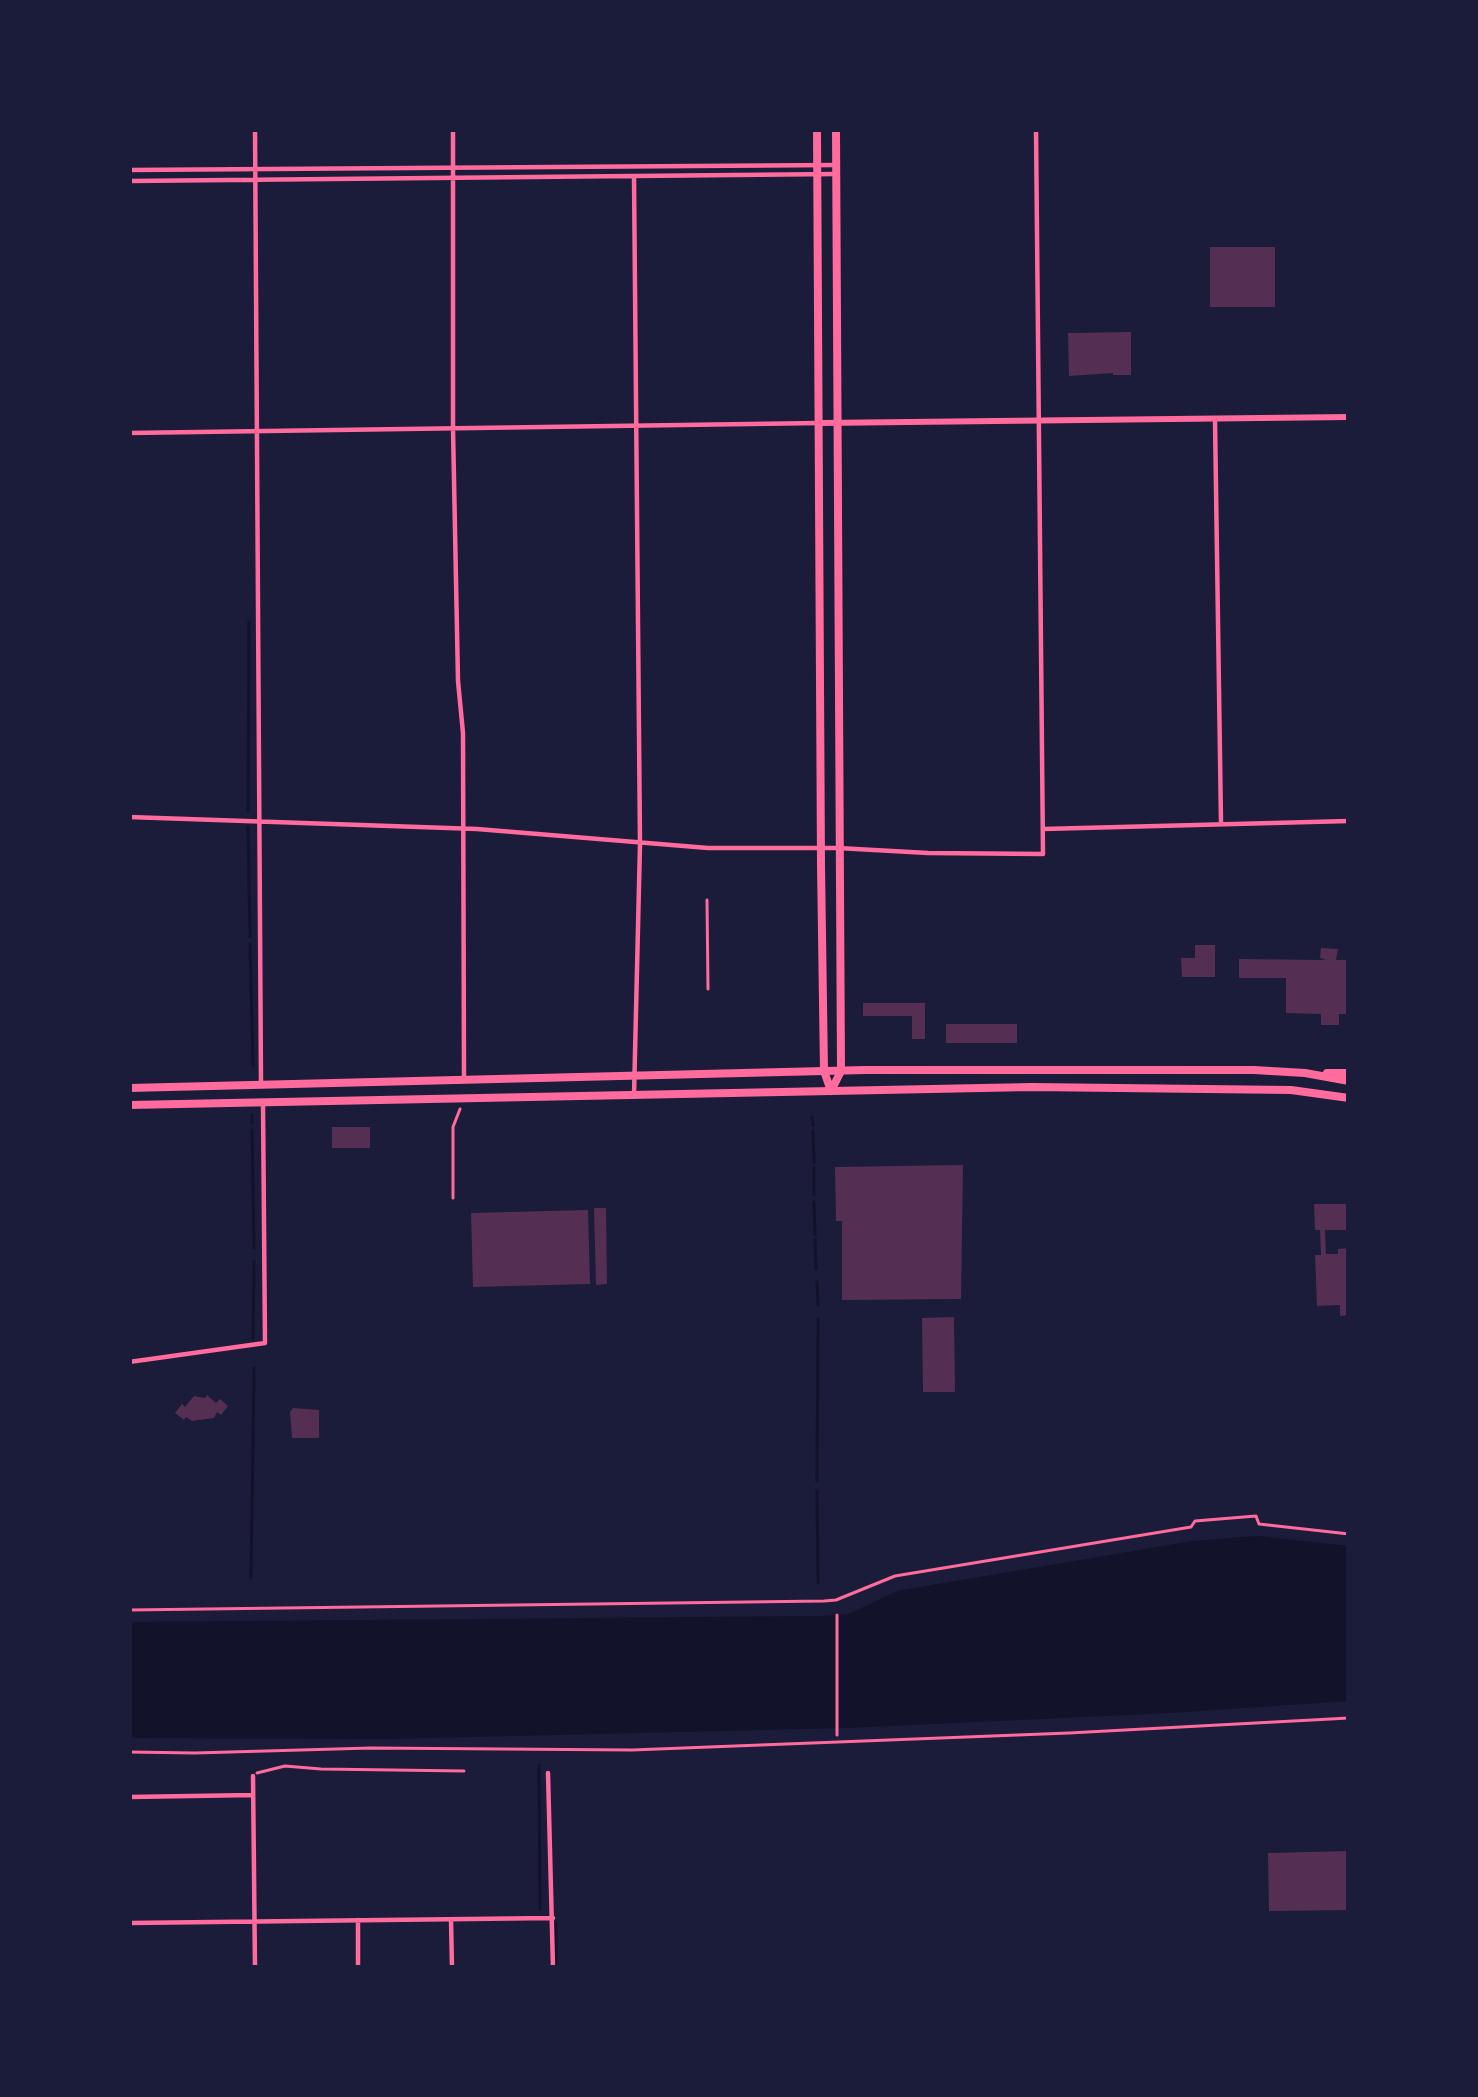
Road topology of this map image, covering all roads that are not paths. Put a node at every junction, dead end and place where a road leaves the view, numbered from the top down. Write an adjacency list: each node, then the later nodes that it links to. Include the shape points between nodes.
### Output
1 (255, 129): 8 (street)
2 (453, 129): 6 (street)
3 (817, 129): 9 (main road)
4 (836, 129): 10 (main road)
5 (1036, 129): 17 (street)
6 (453, 169): 8 (street); 9 (street); 12 (street)
7 (129, 170): 8 (street)
8 (256, 170): 14 (street)
9 (817, 170): 10 (street); 11 (street); 19 (main road)
10 (836, 170): 18 (main road)
11 (634, 177): 12 (street); 20 (street)
12 (453, 179): 14 (street); 21 (street)
13 (129, 181): 14 (street)
14 (256, 181): 22 (street)
15 (1215, 416): 16 (street); 17 (street); 27 (street)
16 (1349, 416)
17 (1038, 419): 18 (street); 29 (street)
18 (837, 422): 19 (street); 32 (main road)
19 (820, 423): 20 (street); 31 (main road)
20 (636, 425): 21 (street); 30 (street)
21 (453, 429): 22 (street); 28 (street)
22 (256, 431): 23 (street); 25 (street)
23 (129, 433)
24 (129, 817): 25 (street)
25 (258, 821): 28 (street); 43 (street)
26 (1349, 821): 27 (street)
27 (1222, 824): 29 (street)
28 (462, 829): 30 (street); 42 (street)
29 (1043, 829): 32 (street, via 1043,854)
30 (640, 844): 31 (street); 41 (street)
31 (821, 848): 32 (street); 36 (main road)
32 (838, 848): 35 (main road)
33 (707, 900): 34 (street)
34 (708, 989)
35 (841, 1045): 36 (main road); 39 (main road)
36 (824, 1048): 38 (main road)
37 (1132, 1070): 39 (main road); 40 (main road); 44 (main road)
38 (824, 1071): 39 (main road); 41 (main road); 46 (main road)
39 (841, 1071): 46 (main road)
40 (1349, 1077)
41 (634, 1078): 42 (main road); 47 (street)
42 (464, 1082): 43 (main road)
43 (261, 1086): 45 (main road)
44 (1132, 1087): 46 (main road); 48 (main road)
45 (129, 1088)
46 (831, 1091): 47 (main road)
47 (634, 1095): 49 (main road)
48 (1349, 1098)
49 (263, 1103): 50 (main road); 53 (street, via 265,1343)
50 (129, 1106)
51 (460, 1108): 52 (street)
52 (453, 1198)
53 (129, 1362)
54 (1349, 1534): 55 (street, via 1259,1524 1256,1516 1195,1521 895,1576 836,1600)
55 (129, 1610)
56 (837, 1615): 58 (street)
57 (1349, 1718): 59 (street, via 632,1750)
58 (837, 1735)
59 (129, 1752)
60 (548, 1772): 65 (street)
61 (253, 1776): 62 (street)
62 (253, 1795): 63 (street); 66 (street)
63 (129, 1797)
64 (452, 1918): 65 (street); 67 (street); 71 (street)
65 (553, 1918): 72 (street)
66 (254, 1920): 67 (street); 68 (street); 69 (street)
67 (358, 1920): 70 (street)
68 (129, 1923)
69 (255, 1968)
70 (358, 1968)
71 (452, 1968)
72 (553, 1968)

